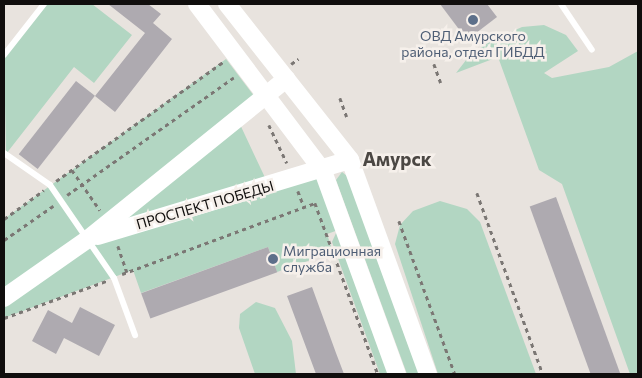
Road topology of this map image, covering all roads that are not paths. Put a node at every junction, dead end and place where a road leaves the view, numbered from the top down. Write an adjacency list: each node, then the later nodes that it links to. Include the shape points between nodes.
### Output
1 (44, 4): 6 (lane)
2 (197, 4): 8 (street)
3 (227, 4): 7 (street)
4 (560, 4): 5 (lane)
5 (592, 50)
6 (4, 55)
7 (286, 79): 8 (street, ПРОСПЕКТ ПОБЕДЫ); 10 (street)
8 (262, 98): 11 (street); 12 (street, ПРОСПЕКТ ПОБЕДЫ)
9 (4, 153): 12 (lane, via 50,186)
10 (350, 160): 11 (street, ПРОСПЕКТ ПОБЕДЫ); 16 (street)
11 (323, 171): 12 (street, ПРОСПЕКТ ПОБЕДЫ); 15 (street)
12 (88, 239): 13 (street, ПРОСПЕКТ ПОБЕДЫ); 14 (lane, via 114,278)
13 (4, 298)
14 (135, 335)
15 (397, 374)
16 (428, 374)

